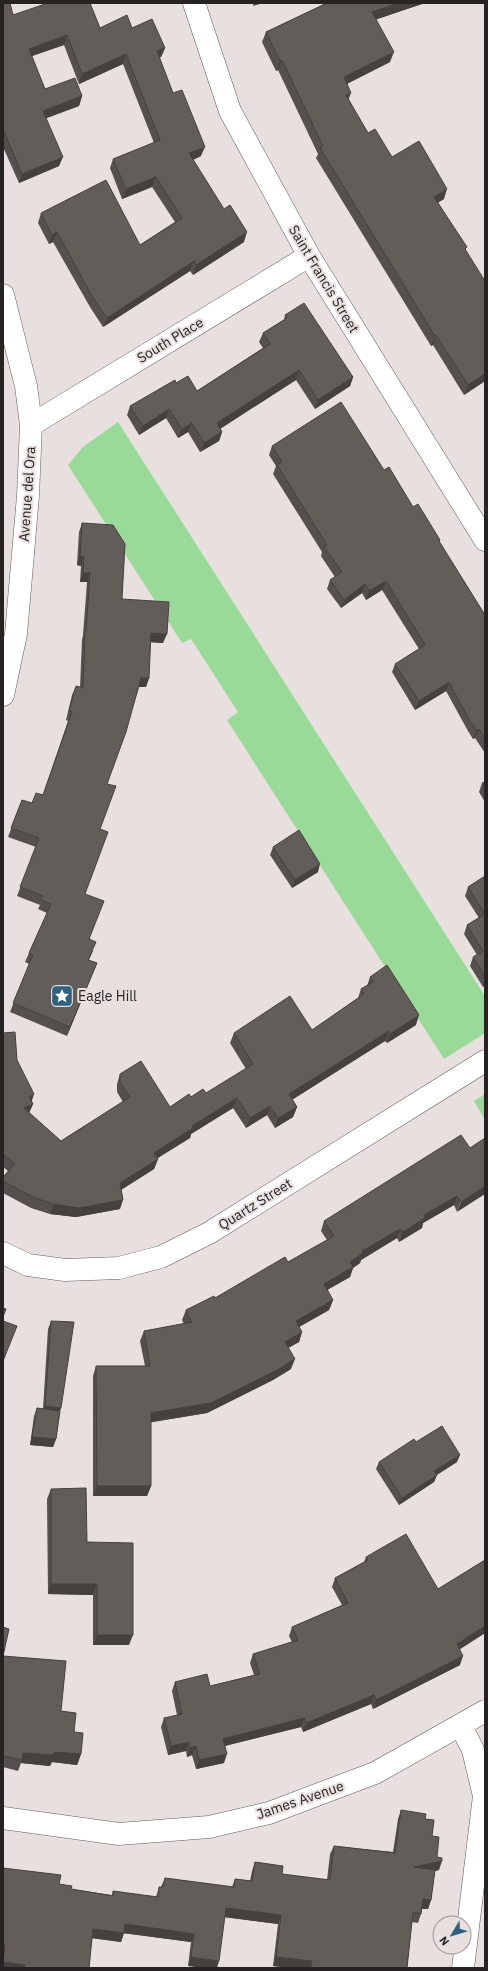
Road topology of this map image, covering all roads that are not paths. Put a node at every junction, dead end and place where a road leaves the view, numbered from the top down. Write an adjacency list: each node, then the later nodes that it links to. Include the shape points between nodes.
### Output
1 (194, 3): 2 (street, Saint Francis Street, via 230,111)
2 (308, 256): 4 (street, South Place); 5 (street, Saint Francis Street)
3 (3, 295): 4 (street, Avenue del Ora, via 26,386)
4 (31, 425): 6 (street, Avenue del Ora, via 28,496 16,634)
5 (485, 540)
6 (4, 691)
7 (485, 1061): 8 (street, Quartz Street, via 209,1233 162,1257 120,1268 65,1270 28,1265)
8 (3, 1254)
9 (485, 1711): 10 (street, James Avenue)
10 (461, 1726): 11 (street, James Avenue, via 375,1773 269,1813 209,1827 119,1834); 12 (street, via 473,1750 484,1796)
11 (3, 1818)
12 (463, 1968)

